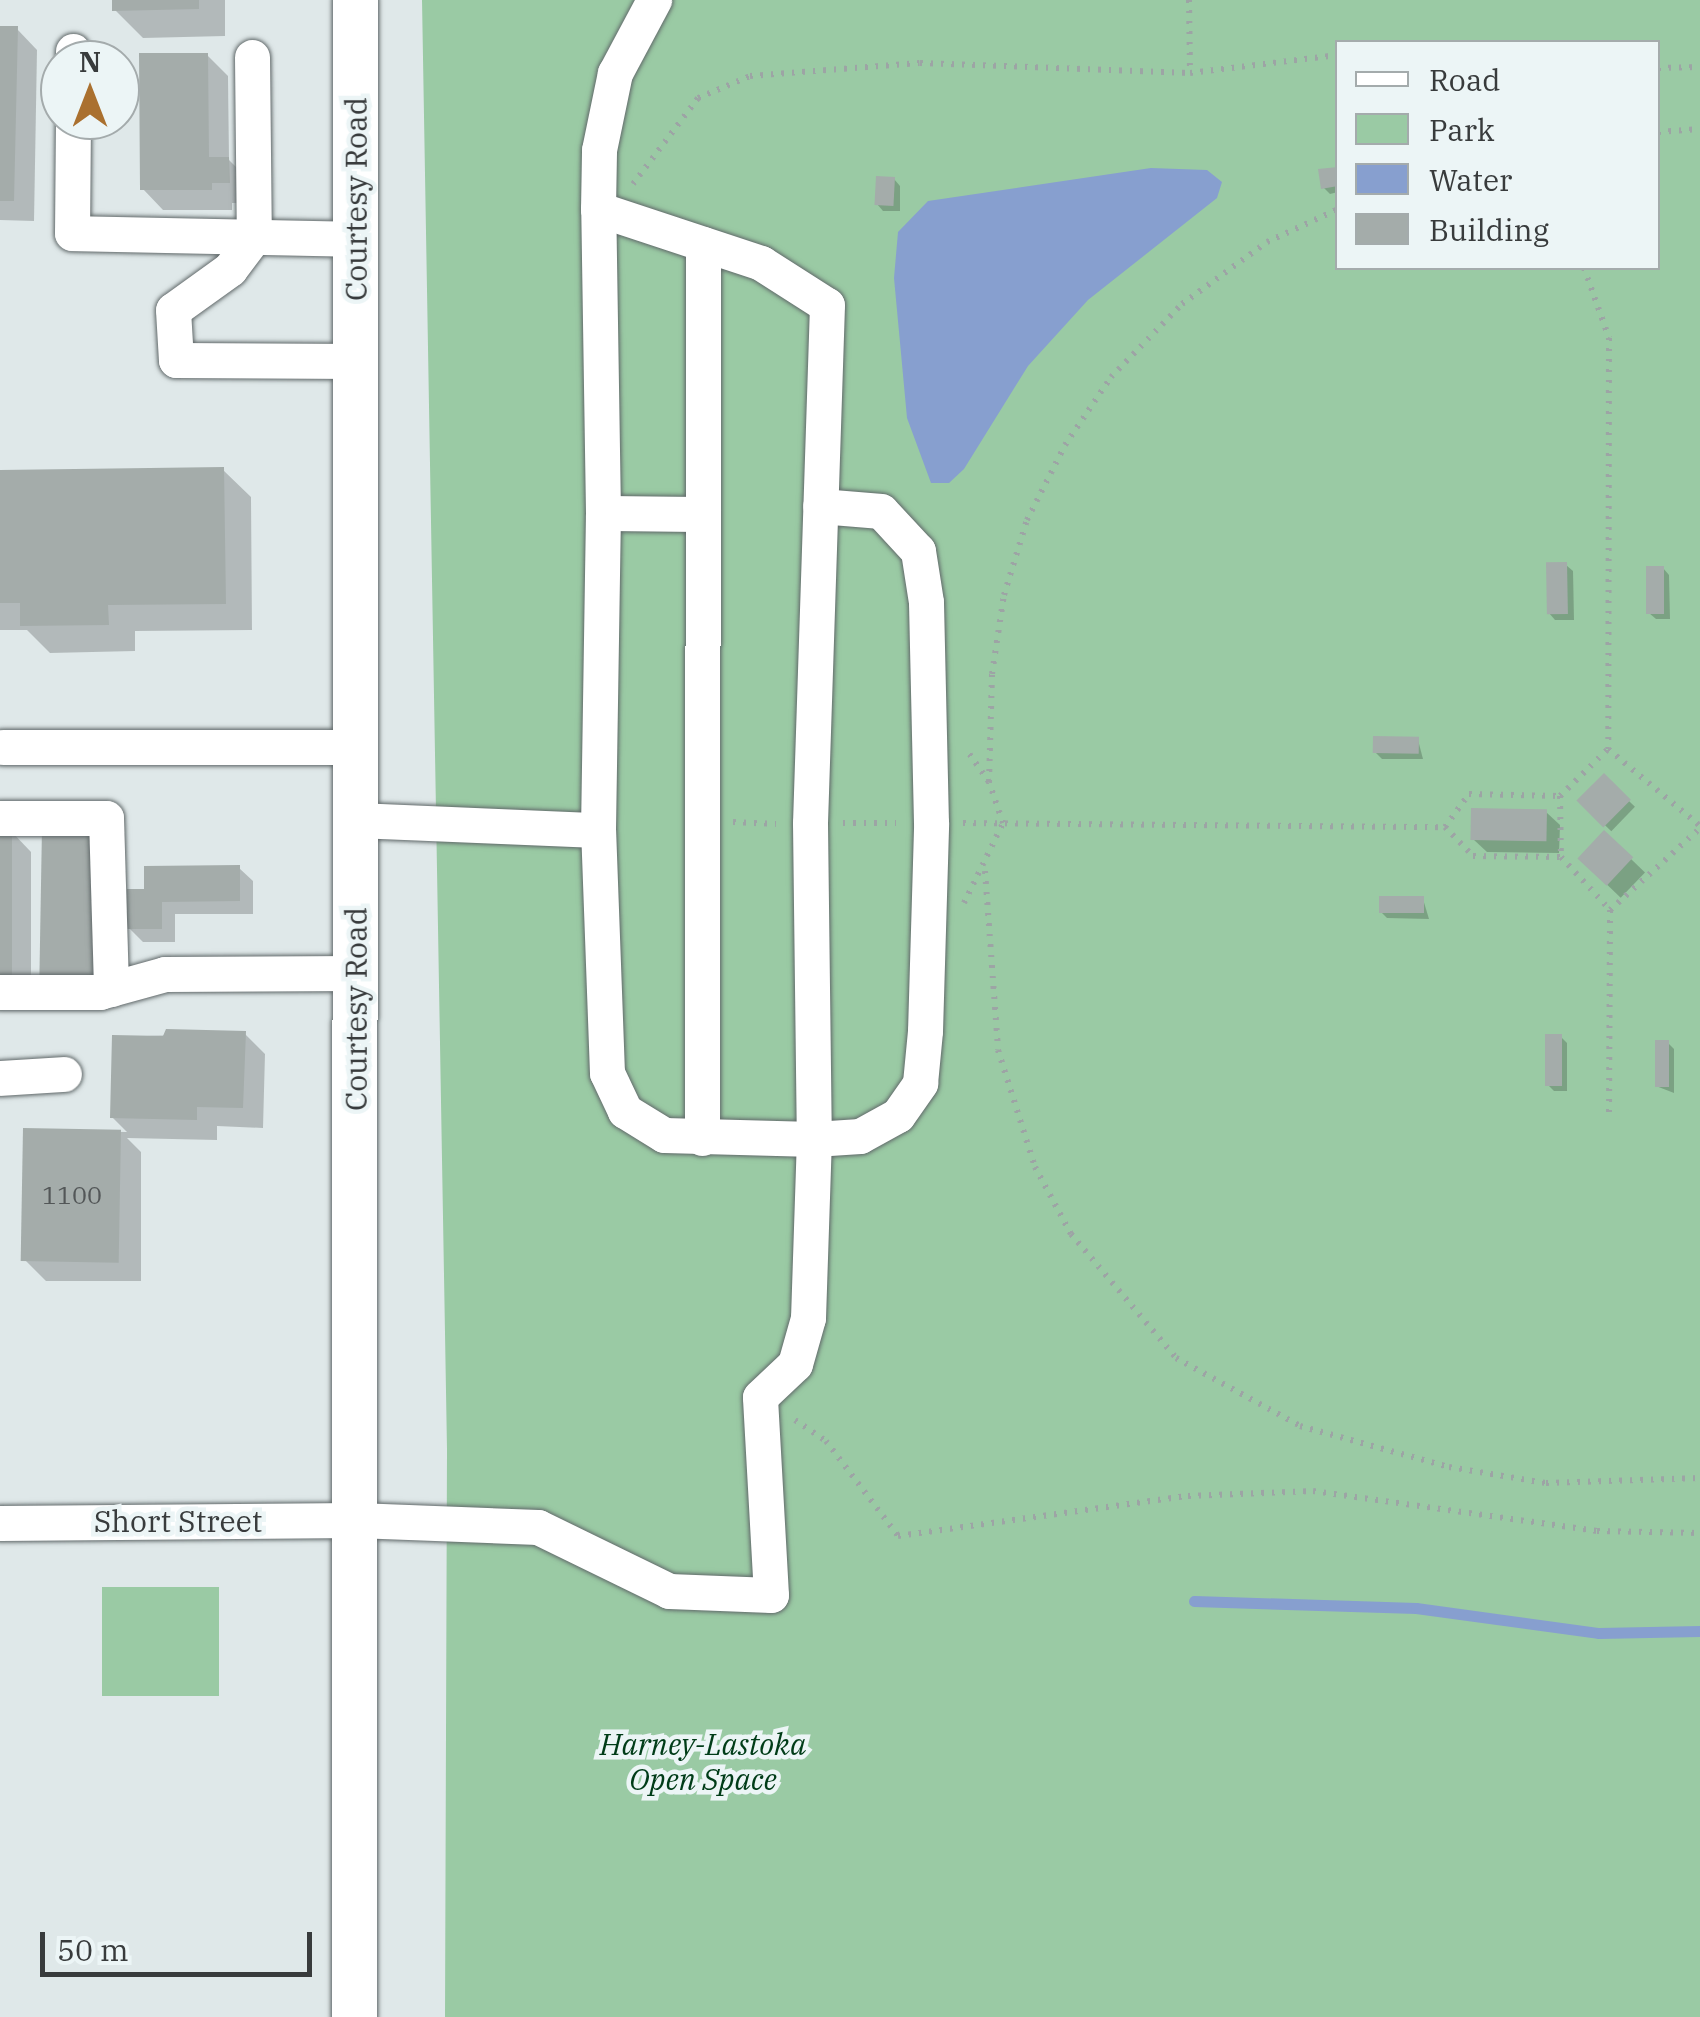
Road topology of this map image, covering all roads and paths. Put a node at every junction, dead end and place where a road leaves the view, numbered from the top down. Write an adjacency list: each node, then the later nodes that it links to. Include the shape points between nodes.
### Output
1 (355, 0): 15 (main road, Courtesy Road)
2 (654, 0): 13 (street, via 615,73 599,150)
3 (1189, 0): 8 (path)
4 (1335, 56): 8 (path)
5 (252, 58): 14 (street)
6 (1660, 68): 7 (path)
7 (1700, 68)
8 (1190, 72): 13 (path, via 904,63 750,76 698,98 668,130)
9 (1700, 128): 10 (path)
10 (1660, 132)
11 (73, 140): 14 (street, via 72,233)
12 (1335, 210): 25 (path, via 1267,242 1182,304 1111,376 1065,445 1028,520 1004,595 992,674)
13 (614, 214): 16 (street); 20 (street)
14 (254, 237): 15 (street); 18 (street, via 230,269 173,310 176,360)
15 (356, 240): 18 (main road, Courtesy Road)
16 (704, 244): 19 (street, via 761,263 827,305); 21 (street)
17 (1585, 270): 24 (path, via 1609,338)
18 (356, 361): 23 (main road, Courtesy Road)
19 (820, 506): 30 (street, via 881,511 918,551 926,602); 31 (street)
20 (603, 513): 21 (street); 34 (street)
21 (702, 514): 29 (street)
22 (3, 747): 23 (street)
23 (356, 747): 28 (main road, Courtesy Road)
24 (1608, 749): 26 (path); 33 (path)
25 (989, 782)
26 (1560, 796): 32 (path, via 1469,794); 35 (path)
27 (0, 818): 39 (street, via 106,818)
28 (356, 820): 34 (street); 38 (main road, Courtesy Road)
29 (702, 822): 31 (path); 44 (street)
30 (931, 822): 31 (path); 32 (path); 45 (street, via 920,1083 898,1115 860,1136)
31 (810, 823): 45 (street)
32 (1445, 827): 35 (path, via 1473,856)
33 (1700, 827): 37 (path)
34 (598, 830): 44 (street, via 607,1072 626,1111 664,1134)
35 (1561, 857): 37 (path)
36 (985, 870): 47 (path, via 998,1050 1035,1167 1071,1234 1176,1358 1300,1426 1449,1467 1546,1483)
37 (1610, 910): 43 (path)
38 (356, 973): 39 (street, via 165,974); 48 (main road, Courtesy Road)
39 (110, 989): 40 (street)
40 (0, 992)
41 (64, 1074): 42 (street)
42 (0, 1078)
43 (1609, 1112)
44 (702, 1138): 45 (street)
45 (814, 1139): 46 (street, via 808,1318 796,1364)
46 (760, 1397): 48 (street, Short Street, via 771,1595 669,1592 538,1527); 50 (path, via 826,1441 898,1536 1188,1496 1312,1491 1597,1531)
47 (1700, 1478)
48 (356, 1520): 49 (street, Short Street); 51 (main road, Courtesy Road)
49 (0, 1522)
50 (1700, 1532)
51 (354, 2017)

